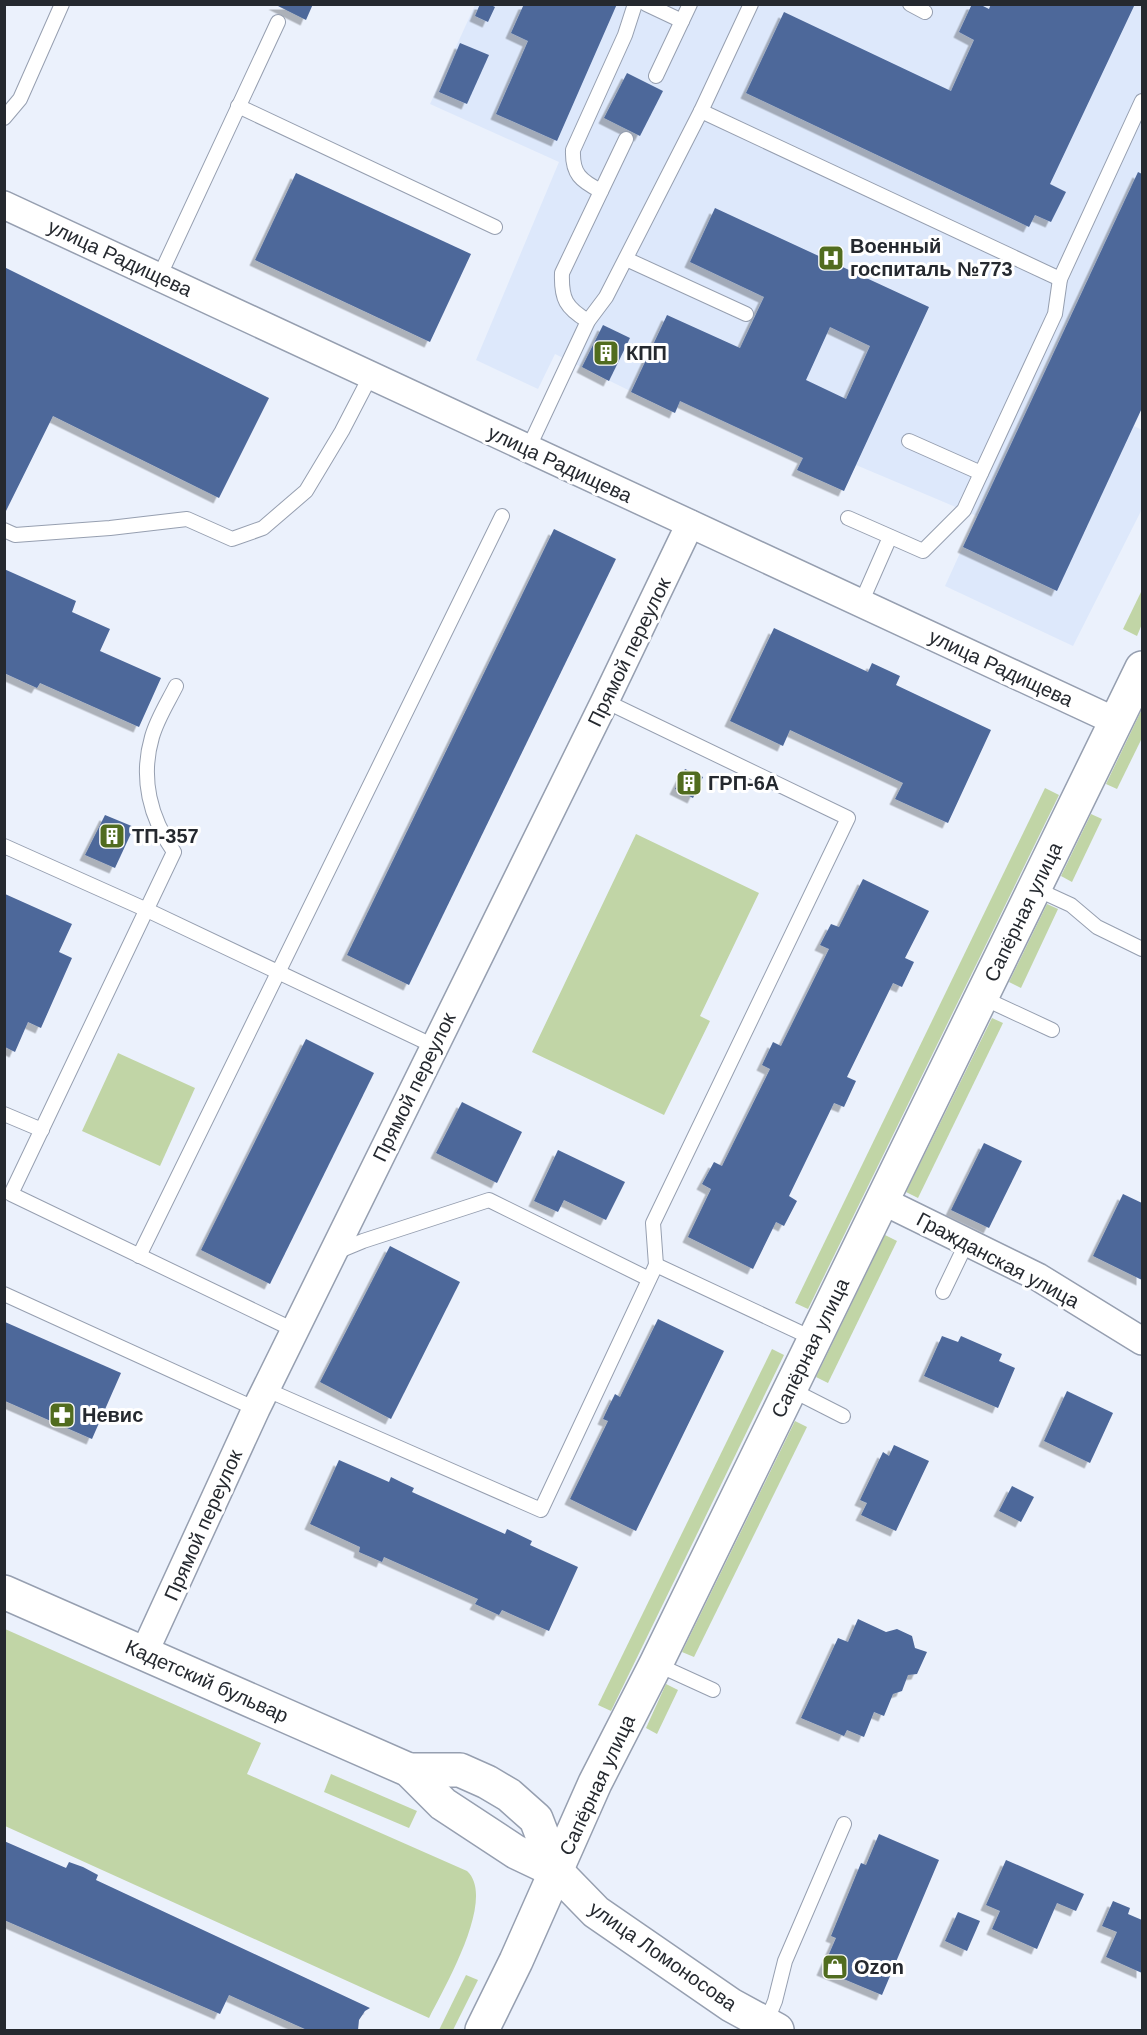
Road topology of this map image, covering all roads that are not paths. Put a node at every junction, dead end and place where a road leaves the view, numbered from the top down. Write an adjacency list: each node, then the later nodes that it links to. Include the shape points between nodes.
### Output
1 (62, 4): 14 (lane, via 20,99)
2 (635, 4): 16 (lane, via 573,150 572,163 578,176)
3 (646, 4): 8 (lane)
4 (690, 4): 8 (lane)
5 (752, 4): 13 (lane)
6 (910, 4): 7 (lane)
7 (925, 12)
8 (682, 21): 10 (lane)
9 (278, 22): 12 (lane)
10 (656, 76)
11 (1143, 101): 21 (lane)
12 (238, 106): 18 (lane); 20 (lane)
13 (701, 111): 19 (lane); 21 (lane)
14 (4, 118)
15 (626, 139): 16 (lane)
16 (601, 191): 23 (lane, via 562,273 565,301 572,312)
17 (4, 205): 20 (street, улица Радищева)
18 (495, 227)
19 (626, 259): 22 (lane); 23 (lane)
20 (160, 276): 24 (street, улица Радищева)
21 (1060, 279): 27 (lane, via 1055,314)
22 (746, 314)
23 (588, 321): 26 (lane)
24 (371, 375): 26 (street, улица Радищева); 31 (lane, via 306,490 263,528 232,538 187,519 15,535)
25 (909, 441): 27 (lane)
26 (528, 449): 30 (street, улица Радищева)
27 (981, 473): 32 (lane, via 964,510 923,551)
28 (502, 516): 42 (lane)
29 (848, 518): 32 (lane)
30 (690, 524): 33 (street, улица Радищева); 36 (street, Прямой переулок)
31 (4, 530)
32 (890, 537): 33 (lane)
33 (861, 603): 37 (street, улица Радищева)
34 (1143, 668): 37 (street, Сапёрная улица)
35 (176, 686): 40 (lane, via 152,736 147,765 154,818 174,852)
36 (605, 701): 45 (street, Прямой переулок); 52 (lane, via 848,818 652,1223)
37 (1117, 722): 39 (street, Сапёрная улица)
38 (4, 846): 40 (lane)
39 (1034, 888): 41 (lane, via 1071,905 1097,927); 43 (street, Сапёрная улица)
40 (147, 910): 42 (lane); 47 (lane)
41 (1143, 949)
42 (279, 973): 45 (lane); 51 (lane)
43 (981, 997): 44 (lane); 48 (street, Сапёрная улица)
44 (1052, 1030)
45 (434, 1046): 50 (street, Прямой переулок)
46 (4, 1114): 47 (lane)
47 (42, 1130): 51 (lane, via 11,1194)
48 (883, 1201): 49 (street, Гражданская улица); 57 (street, Сапёрная улица)
49 (967, 1242): 54 (lane); 58 (street, Гражданская улица, via 1038,1277)
50 (331, 1255): 53 (lane, via 489,1200); 56 (street, Прямой переулок)
51 (139, 1256): 56 (lane)
52 (656, 1265): 53 (lane); 57 (lane)
53 (649, 1279): 60 (lane, via 541,1510)
54 (943, 1292)
55 (4, 1294): 60 (lane)
56 (294, 1330): 60 (street, Прямой переулок)
57 (814, 1340): 59 (street, Сапёрная улица)
58 (1143, 1341)
59 (790, 1389): 61 (lane); 64 (street, Сапёрная улица)
60 (261, 1399): 63 (street, Прямой переулок)
61 (843, 1416)
62 (4, 1592): 63 (street, Кадетский бульвар)
63 (144, 1653): 66 (street, Кадетский бульвар)
64 (656, 1664): 65 (lane); 68 (street, Сапёрная улица, via 595,1783)
65 (714, 1690)
66 (409, 1770): 68 (street, Кадетский бульвар, via 443,1804 516,1852); 68 (street, Кадетский бульвар, via 460,1770 509,1796 536,1819)
67 (844, 1824): 69 (lane, via 785,1961)
68 (556, 1871): 69 (street, улица Ломоносова, via 596,1912); 70 (street, Сапёрная улица)
69 (771, 2028)
70 (482, 2031)

